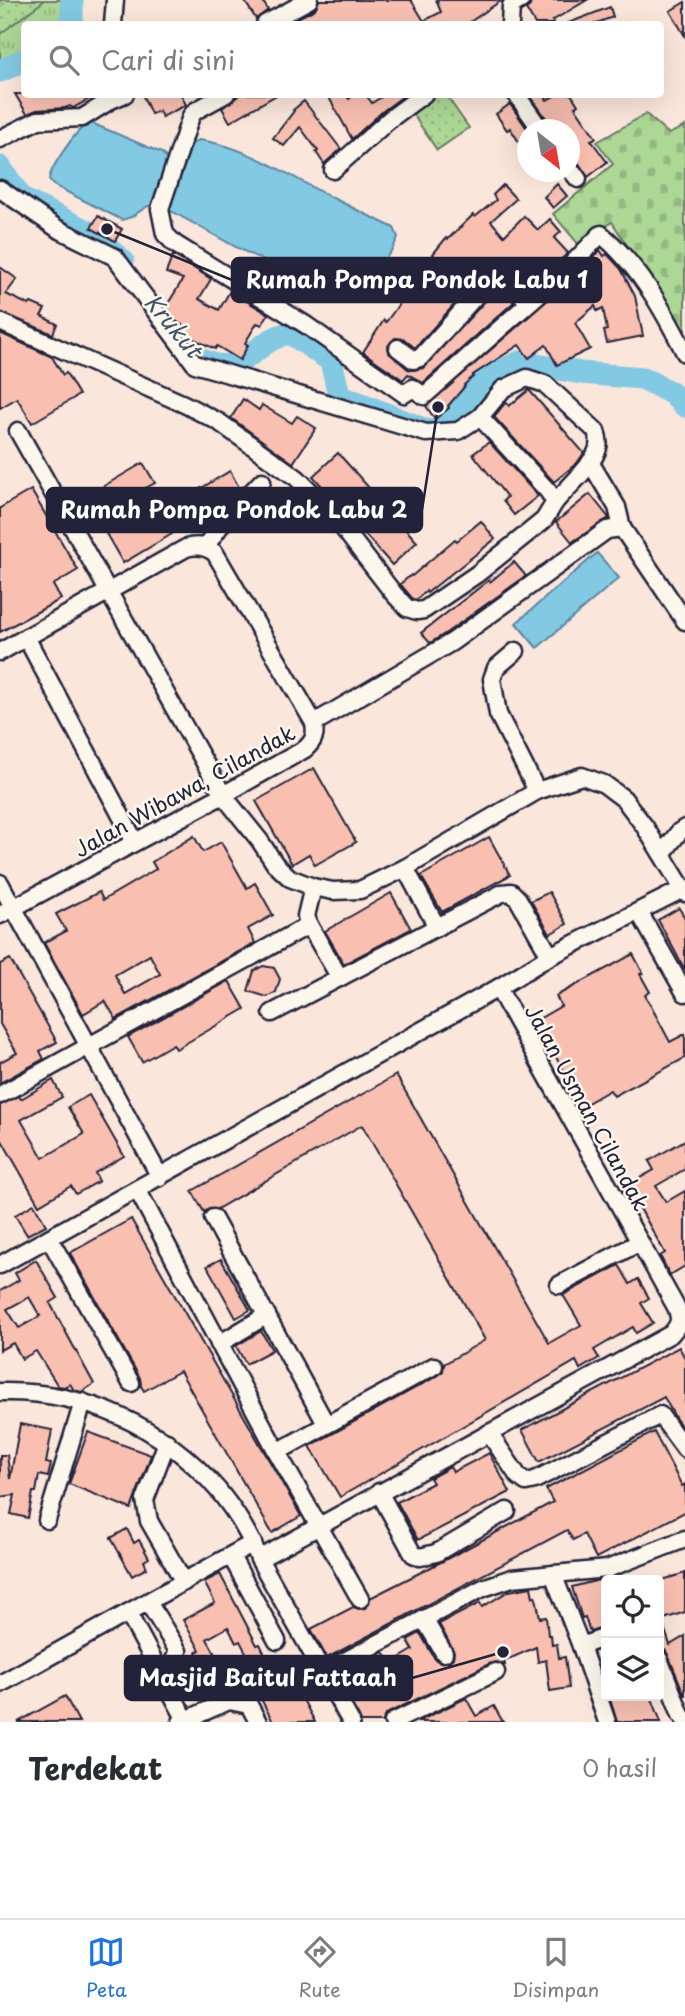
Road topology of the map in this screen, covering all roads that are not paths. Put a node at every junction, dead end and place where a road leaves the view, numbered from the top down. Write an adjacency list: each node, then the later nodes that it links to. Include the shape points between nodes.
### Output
1 (115, 0): 4 (street)
2 (309, 0): 5 (street)
3 (521, 0): 6 (street, via 511,6)
4 (113, 21)
5 (270, 21)
6 (510, 21)
7 (116, 98): 12 (street, via 82,118 38,120)
8 (419, 98): 13 (street)
9 (519, 98): 11 (street)
10 (209, 99): 15 (street, via 191,116 161,206 165,234 404,394 413,388 424,396)
11 (533, 119)
12 (0, 139)
13 (333, 170)
14 (0, 189): 19 (street, via 58,229 114,257 195,364 426,433 458,431)
15 (528, 302): 17 (street, via 498,271 420,358 414,360); 18 (street, via 601,234 630,261 652,292)
16 (0, 322): 23 (street, via 219,422 297,478 330,511 407,608 424,610 477,574 544,520)
17 (398, 348)
18 (685, 353)
19 (480, 417): 21 (street, via 503,389 527,378 545,384 596,431 597,453); 23 (street)
20 (18, 431): 26 (street)
21 (590, 462): 23 (street); 24 (street, via 617,507)
22 (262, 481): 25 (street)
23 (555, 502)
24 (622, 528): 27 (street); 31 (street, via 607,530 452,642)
25 (205, 547): 26 (street, via 186,548); 31 (street, Jalan Wibawa, Cilandak, via 215,553)
26 (107, 591): 28 (street); 33 (street)
27 (685, 621)
28 (26, 637): 30 (street); 35 (street)
29 (516, 650): 32 (street, via 496,668 492,679 498,714)
30 (0, 652)
31 (314, 723): 33 (street, Jalan Wibawa, Cilandak, via 312,743)
32 (537, 791): 36 (street, via 582,776 604,784 624,799); 37 (street)
33 (223, 795): 35 (street, Jalan Wibawa, Cilandak); 39 (street, via 275,864)
34 (685, 828): 36 (street)
35 (135, 842): 41 (street, Jalan Wibawa, Cilandak)
36 (662, 855): 40 (street)
37 (405, 867): 39 (street, via 360,890); 44 (street)
38 (0, 883): 41 (street)
39 (313, 887): 43 (street, via 306,915)
40 (684, 891): 42 (street)
41 (7, 911): 50 (street)
42 (639, 912): 45 (street); 48 (street)
43 (309, 925): 46 (street); 50 (street)
44 (438, 927): 45 (street, via 511,892); 46 (street)
45 (550, 956): 47 (street)
46 (340, 978): 49 (street)
47 (498, 988): 52 (street); 56 (street, Jalan Usman Cilandak)
48 (685, 993)
49 (272, 1013)
50 (89, 1046): 51 (street); 52 (street)
51 (0, 1095)
52 (160, 1177): 53 (street)
53 (137, 1189): 55 (street); 61 (street)
54 (214, 1218): 60 (street)
55 (49, 1238): 57 (street); 63 (street)
56 (640, 1242): 58 (street); 59 (street, Jalan Usman Cilandak)
57 (0, 1265)
58 (559, 1285)
59 (680, 1305): 67 (street, Jalan Usman Cilandak, via 679,1325 671,1334)
60 (267, 1315): 61 (street); 66 (street)
61 (219, 1344): 70 (street)
62 (434, 1366): 66 (street)
63 (131, 1382)
64 (0, 1392): 65 (street, via 27,1391)
65 (83, 1402): 68 (street, via 127,1418); 73 (street)
66 (326, 1424): 70 (street)
67 (489, 1433): 69 (street, via 526,1482 660,1415); 71 (street, Jalan Usman Cilandak)
68 (167, 1443): 76 (street, via 201,1471 230,1505); 79 (street, via 145,1500 149,1521)
69 (685, 1449)
70 (277, 1452): 74 (street)
71 (379, 1492): 72 (street, via 420,1557 436,1553); 74 (street, Jalan Usman Cilandak)
72 (507, 1511)
73 (47, 1520)
74 (320, 1525): 76 (street, Jalan Usman Cilandak); 80 (street)
75 (685, 1539): 78 (street, via 607,1569)
76 (256, 1551): 77 (street, Jalan Usman Cilandak); 91 (street)
77 (231, 1556): 79 (street, Jalan Usman Cilandak); 85 (street)
78 (559, 1574): 83 (street, via 512,1578); 86 (street)
79 (184, 1582): 81 (street, Jalan Usman Cilandak)
80 (360, 1599)
81 (148, 1602): 82 (street, Jalan Usman Cilandak); 88 (street, via 178,1651 172,1665)
82 (128, 1613): 88 (street); 92 (street, Jalan Usman Cilandak)
83 (424, 1619): 87 (street); 91 (street)
84 (603, 1638): 86 (street)
85 (276, 1641)
86 (581, 1646): 98 (street)
87 (444, 1653)
88 (160, 1671): 94 (street)
89 (496, 1672): 97 (street)
90 (664, 1672): 93 (street)
91 (322, 1673): 96 (street)
92 (0, 1684)
93 (685, 1720)
94 (185, 1721): 95 (street, via 229,1701 249,1705)
95 (258, 1722)
96 (351, 1722)
97 (393, 1722)
98 (607, 1722)

